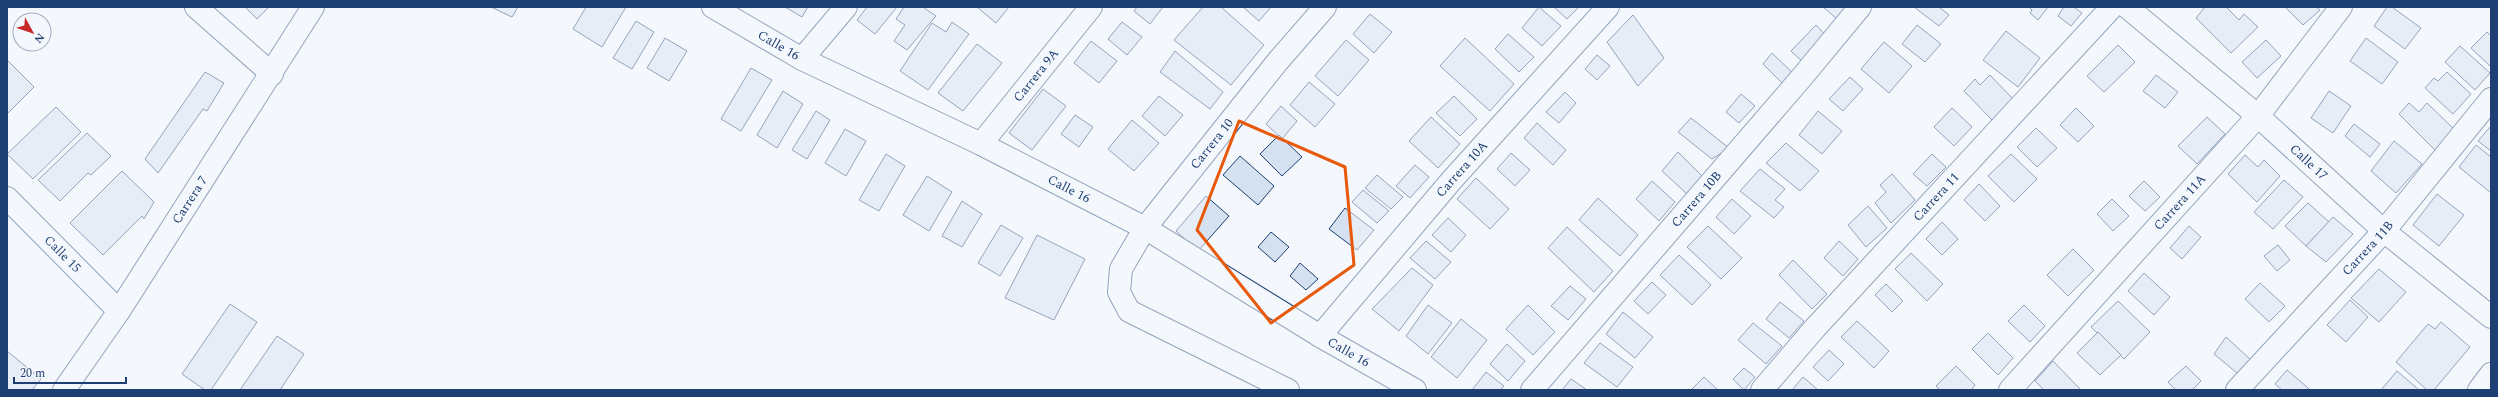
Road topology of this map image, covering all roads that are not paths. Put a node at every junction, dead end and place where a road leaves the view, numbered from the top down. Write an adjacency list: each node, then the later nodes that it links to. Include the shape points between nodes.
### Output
1 (196, 7): 13 (street)
2 (313, 7): 13 (street, Carrera 7)
3 (713, 7): 12 (street, Calle 16)
4 (846, 7): 12 (street)
5 (1091, 7): 16 (street, Carrera 9A)
6 (1325, 7): 18 (street, Carrera 10, via 1278,61)
7 (1608, 7): 22 (street, Carrera 10A, via 1451,180)
8 (1860, 7): 27 (street, Carrera 10B)
9 (2112, 7): 28 (street, Carrera 11, via 1815,328)
10 (2127, 7): 15 (street, Calle 17)
11 (2341, 7): 15 (street, Carrera 11A)
12 (802, 59): 16 (street, Calle 16)
13 (272, 74): 20 (street, Carrera 7)
14 (2491, 99): 19 (street, Carrera 11B)
15 (2258, 116): 19 (street, Calle 17); 29 (street, Carrera 11A)
16 (981, 144): 18 (street, Calle 16)
17 (7, 198): 20 (street, Calle 15)
18 (1145, 228): 22 (street, Calle 16); 25 (street, Carrera 10, via 1121,269 1119,292 1130,311)
19 (2384, 231): 21 (street, Calle 17); 30 (street, Carrera 11B)
20 (118, 311): 24 (street, Carrera 7)
21 (2491, 317)
22 (1320, 336): 26 (street, Calle 16)
23 (2491, 374): 31 (street)
24 (64, 390)
25 (1288, 390)
26 (1415, 390)
27 (1532, 390)
28 (1762, 390)
29 (2010, 390)
30 (2237, 390)
31 (2479, 390)

